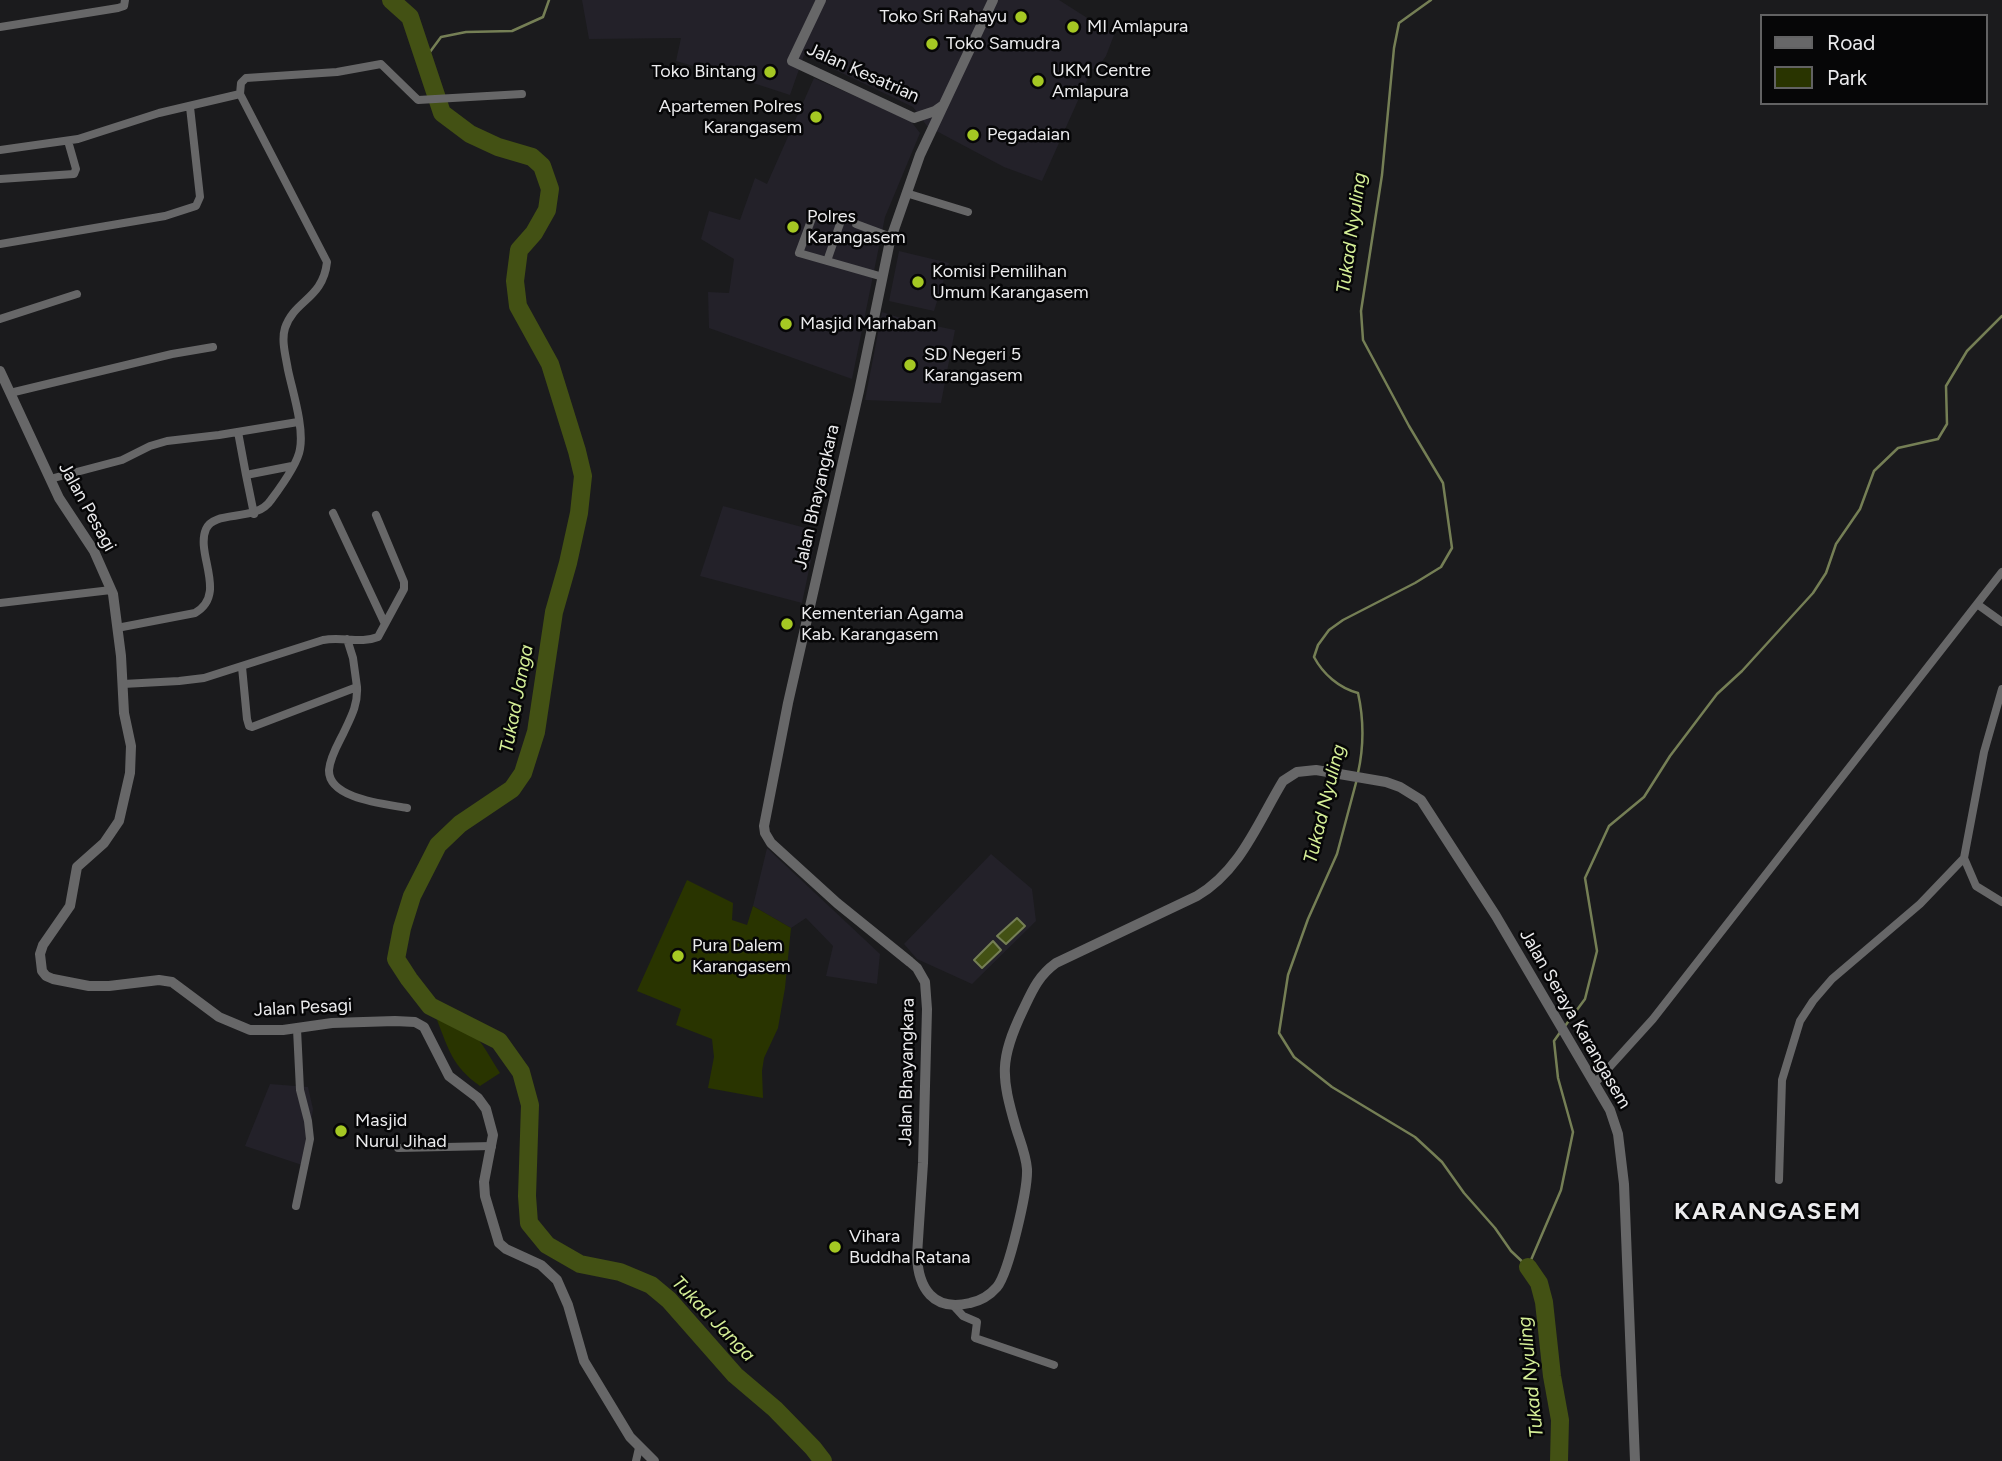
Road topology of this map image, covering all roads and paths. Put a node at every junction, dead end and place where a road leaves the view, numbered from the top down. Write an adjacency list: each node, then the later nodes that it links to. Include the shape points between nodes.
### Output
1 (125, 0): 4 (street, via 118,8)
2 (821, 0): 9 (street, Jalan Kesatrian, via 792,61)
3 (993, 0): 7 (street, Jalan Bhayangkara)
4 (0, 27)
5 (240, 94): 6 (street, via 246,78 337,72 376,63 387,67 418,100); 8 (street); 28 (street, via 327,262 322,284 285,329 284,352)
6 (522, 94)
7 (942, 106): 9 (street, Jalan Kesatrian); 10 (street, Jalan Bhayangkara)
8 (190, 107): 11 (street); 20 (street, via 200,197 195,206 165,216)
9 (914, 118): 10 (street)
10 (929, 136): 14 (street, Jalan Bhayangkara)
11 (68, 141): 12 (street); 13 (street, via 74,174)
12 (0, 150)
13 (0, 179)
14 (906, 193): 15 (street); 19 (street, Jalan Bhayangkara)
15 (968, 212)
16 (844, 215): 21 (street)
17 (812, 218): 21 (street, via 799,253)
18 (856, 224): 19 (street)
19 (891, 237): 22 (street, Jalan Bhayangkara)
20 (0, 244)
21 (827, 261): 22 (street)
22 (883, 277): 57 (street, Jalan Bhayangkara, via 764,830 786,858 917,968 925,982 917,1272 927,1292)
23 (77, 294): 24 (street)
24 (0, 319)
25 (213, 348): 27 (street)
26 (0, 371): 27 (street, Jalan Pesagi)
27 (10, 393): 32 (street, Jalan Pesagi)
28 (298, 422): 29 (street); 30 (street, via 301,448)
29 (238, 432): 31 (street); 32 (street, via 156,444 122,460)
30 (292, 467): 31 (street); 34 (street, via 270,503)
31 (246, 475): 34 (street)
32 (50, 479): 37 (street, Jalan Pesagi, via 65,511 94,551)
33 (333, 513): 41 (street)
34 (254, 514): 42 (street, via 216,519 208,525 204,536 210,585 202,609)
35 (376, 515): 41 (street, via 404,582)
36 (2002, 572): 39 (street)
37 (111, 590): 38 (street); 42 (street, Jalan Pesagi)
38 (0, 603)
39 (1977, 604): 40 (street); 52 (street, via 1653,1019)
40 (2002, 622)
41 (385, 624): 43 (street, via 374,639)
42 (117, 628): 45 (street, Jalan Pesagi)
43 (347, 639): 44 (street, via 323,640); 46 (street)
44 (242, 667): 45 (street, via 204,678); 46 (street, via 247,719 252,727)
45 (122, 684): 51 (street, Jalan Pesagi, via 132,761 119,821 111,835 77,867 70,906 43,944 42,971 53,979 89,986 172,982 235,1026)
46 (357, 687): 48 (street, via 355,710 331,763 331,779 357,797)
47 (2002, 688): 49 (street, via 1984,752)
48 (407, 808)
49 (1964, 858): 50 (street, via 1976,886); 55 (street, via 1920,904 1832,979 1800,1021 1782,1080)
50 (2002, 902)
51 (297, 1029): 53 (street, Jalan Pesagi, via 355,1022 420,1024 431,1036 449,1076 484,1105); 56 (street, via 300,1090 310,1139)
52 (1595, 1083): 57 (street, Jalan Seraya Karangasem, via 1429,809 1400,787 1370,778 1316,770 1297,772 1283,781 1240,856 1208,890 1056,963 1035,985 1004,1059 1006,1096 1027,1171 1009,1260 993,1291 978,1301); 62 (street, Jalan Seraya Karangasem, via 1610,1110 1622,1156)
53 (492, 1146): 54 (street); 59 (street, Jalan Pesagi, via 485,1196 499,1243 541,1265 557,1280 584,1361)
54 (398, 1148)
55 (1779, 1180)
56 (296, 1206)
57 (953, 1304): 58 (street, via 977,1322 975,1338)
58 (1054, 1365)
59 (639, 1448): 60 (street); 61 (street, Jalan Pesagi)
60 (636, 1461)
61 (654, 1461)
62 (1635, 1461)

